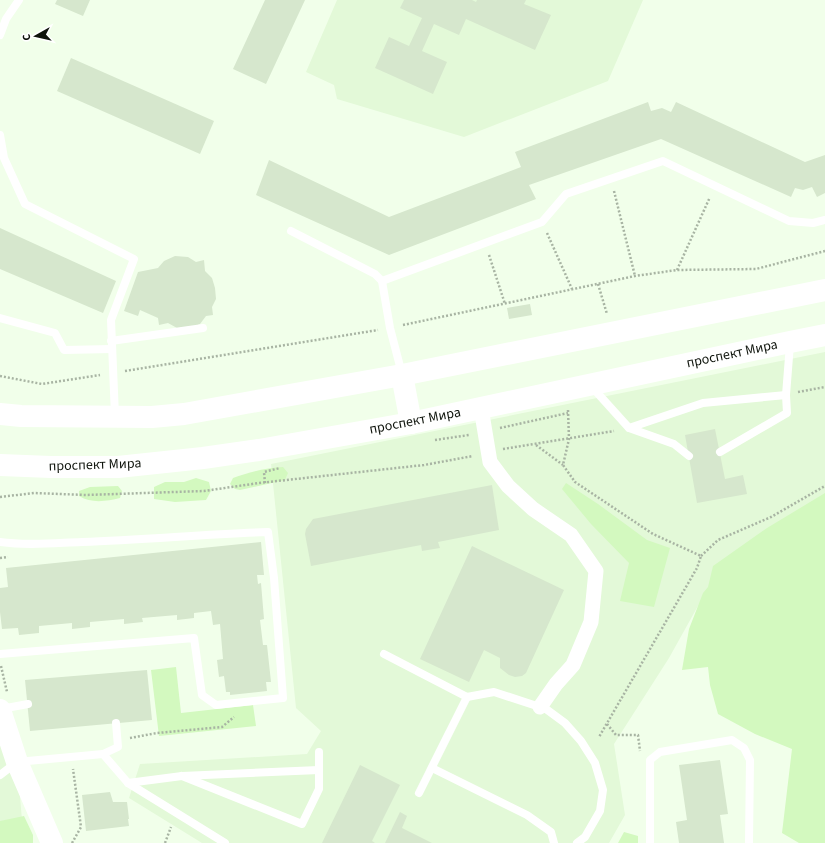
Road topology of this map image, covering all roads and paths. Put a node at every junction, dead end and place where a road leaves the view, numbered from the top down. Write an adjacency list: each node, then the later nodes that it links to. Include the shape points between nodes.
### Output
1 (19, 0): 2 (lane, via 6,19)
2 (0, 35)
3 (0, 135): 24 (lane, via 4,158 25,204 134,259 111,320)
4 (611, 178): 5 (lane, via 663,161); 7 (lane, via 566,194); 12 (path)
5 (715, 186): 6 (lane, via 789,221 813,223); 11 (path)
6 (825, 220)
7 (542, 222): 9 (lane); 15 (path)
8 (291, 231): 13 (lane, via 375,274)
9 (485, 244): 13 (lane); 17 (path)
10 (825, 251): 11 (path, via 756,269)
11 (677, 270): 12 (path)
12 (635, 276): 14 (path)
13 (382, 281): 21 (lane)
14 (598, 284): 15 (path); 18 (path)
15 (572, 289): 17 (path)
16 (825, 290): 26 (main road)
17 (505, 304): 21 (path)
18 (606, 313)
19 (0, 318): 24 (lane, via 55,333 64,350)
20 (203, 328): 24 (lane)
21 (390, 328): 25 (path); 26 (lane)
22 (825, 335): 23 (main road, проспект Мира)
23 (790, 342): 28 (main road, проспект Мира); 30 (lane)
24 (112, 345): 25 (lane)
25 (113, 373): 27 (path, via 42,384); 34 (lane)
26 (402, 375): 34 (main road, via 184,414); 35 (main road)
27 (0, 376)
28 (590, 384): 32 (main road, проспект Мира); 36 (lane)
29 (825, 387): 30 (path)
30 (786, 395): 36 (lane, via 702,403); 40 (lane, via 787,413)
31 (567, 405): 37 (path)
32 (481, 408): 35 (main road, проспект Мира); 39 (street)
33 (0, 414): 34 (main road)
34 (115, 417)
35 (411, 423): 42 (main road, проспект Мира, via 252,451 118,467)
36 (629, 428): 37 (path); 41 (lane, via 674,444)
37 (568, 439): 38 (path); 43 (path)
38 (536, 445): 39 (path); 43 (path)
39 (488, 452): 45 (path, via 424,465 204,491 34,493); 53 (street, via 490,462 508,486 533,509 571,535 596,571 591,622 573,665)
40 (720, 452)
41 (688, 456)
42 (0, 465)
43 (563, 465): 47 (path, via 575,482 652,534)
44 (825, 486): 47 (path, via 771,517 718,540)
45 (0, 497)
46 (0, 542): 51 (lane, via 44,544 268,532 283,698)
47 (701, 556): 56 (path, via 697,568)
48 (0, 654): 51 (lane, via 194,638 202,695 216,705)
49 (384, 654): 50 (lane)
50 (467, 697): 53 (lane, via 494,692); 64 (lane)
51 (251, 701): 58 (path, via 222,727)
52 (28, 704): 54 (lane)
53 (540, 707): 76 (lane, via 565,723 582,741 595,763 604,790 600,811 584,837)
54 (0, 709): 62 (main road)
55 (116, 723): 61 (lane, via 118,747)
56 (607, 724): 57 (path); 60 (path, via 616,735 638,735)
57 (599, 737)
58 (124, 738)
59 (319, 752): 65 (lane)
60 (640, 752)
61 (103, 754): 62 (lane); 68 (lane)
62 (17, 762): 66 (lane); 71 (main road)
63 (73, 765): 72 (path, via 81,828)
64 (432, 768): 69 (lane); 75 (lane, via 527,815 551,832)
65 (319, 770): 67 (lane); 67 (lane, via 319,789 302,824)
66 (0, 775)
67 (182, 776): 68 (lane)
68 (128, 783): 74 (lane)
69 (419, 793)
70 (171, 827): 73 (path)
71 (52, 843)
72 (72, 843)
73 (165, 843)
74 (225, 843)
75 (554, 843)
76 (577, 843)
77 (650, 843): 78 (lane, via 650,760 660,752 732,740 744,748 750,760)
78 (749, 843)

